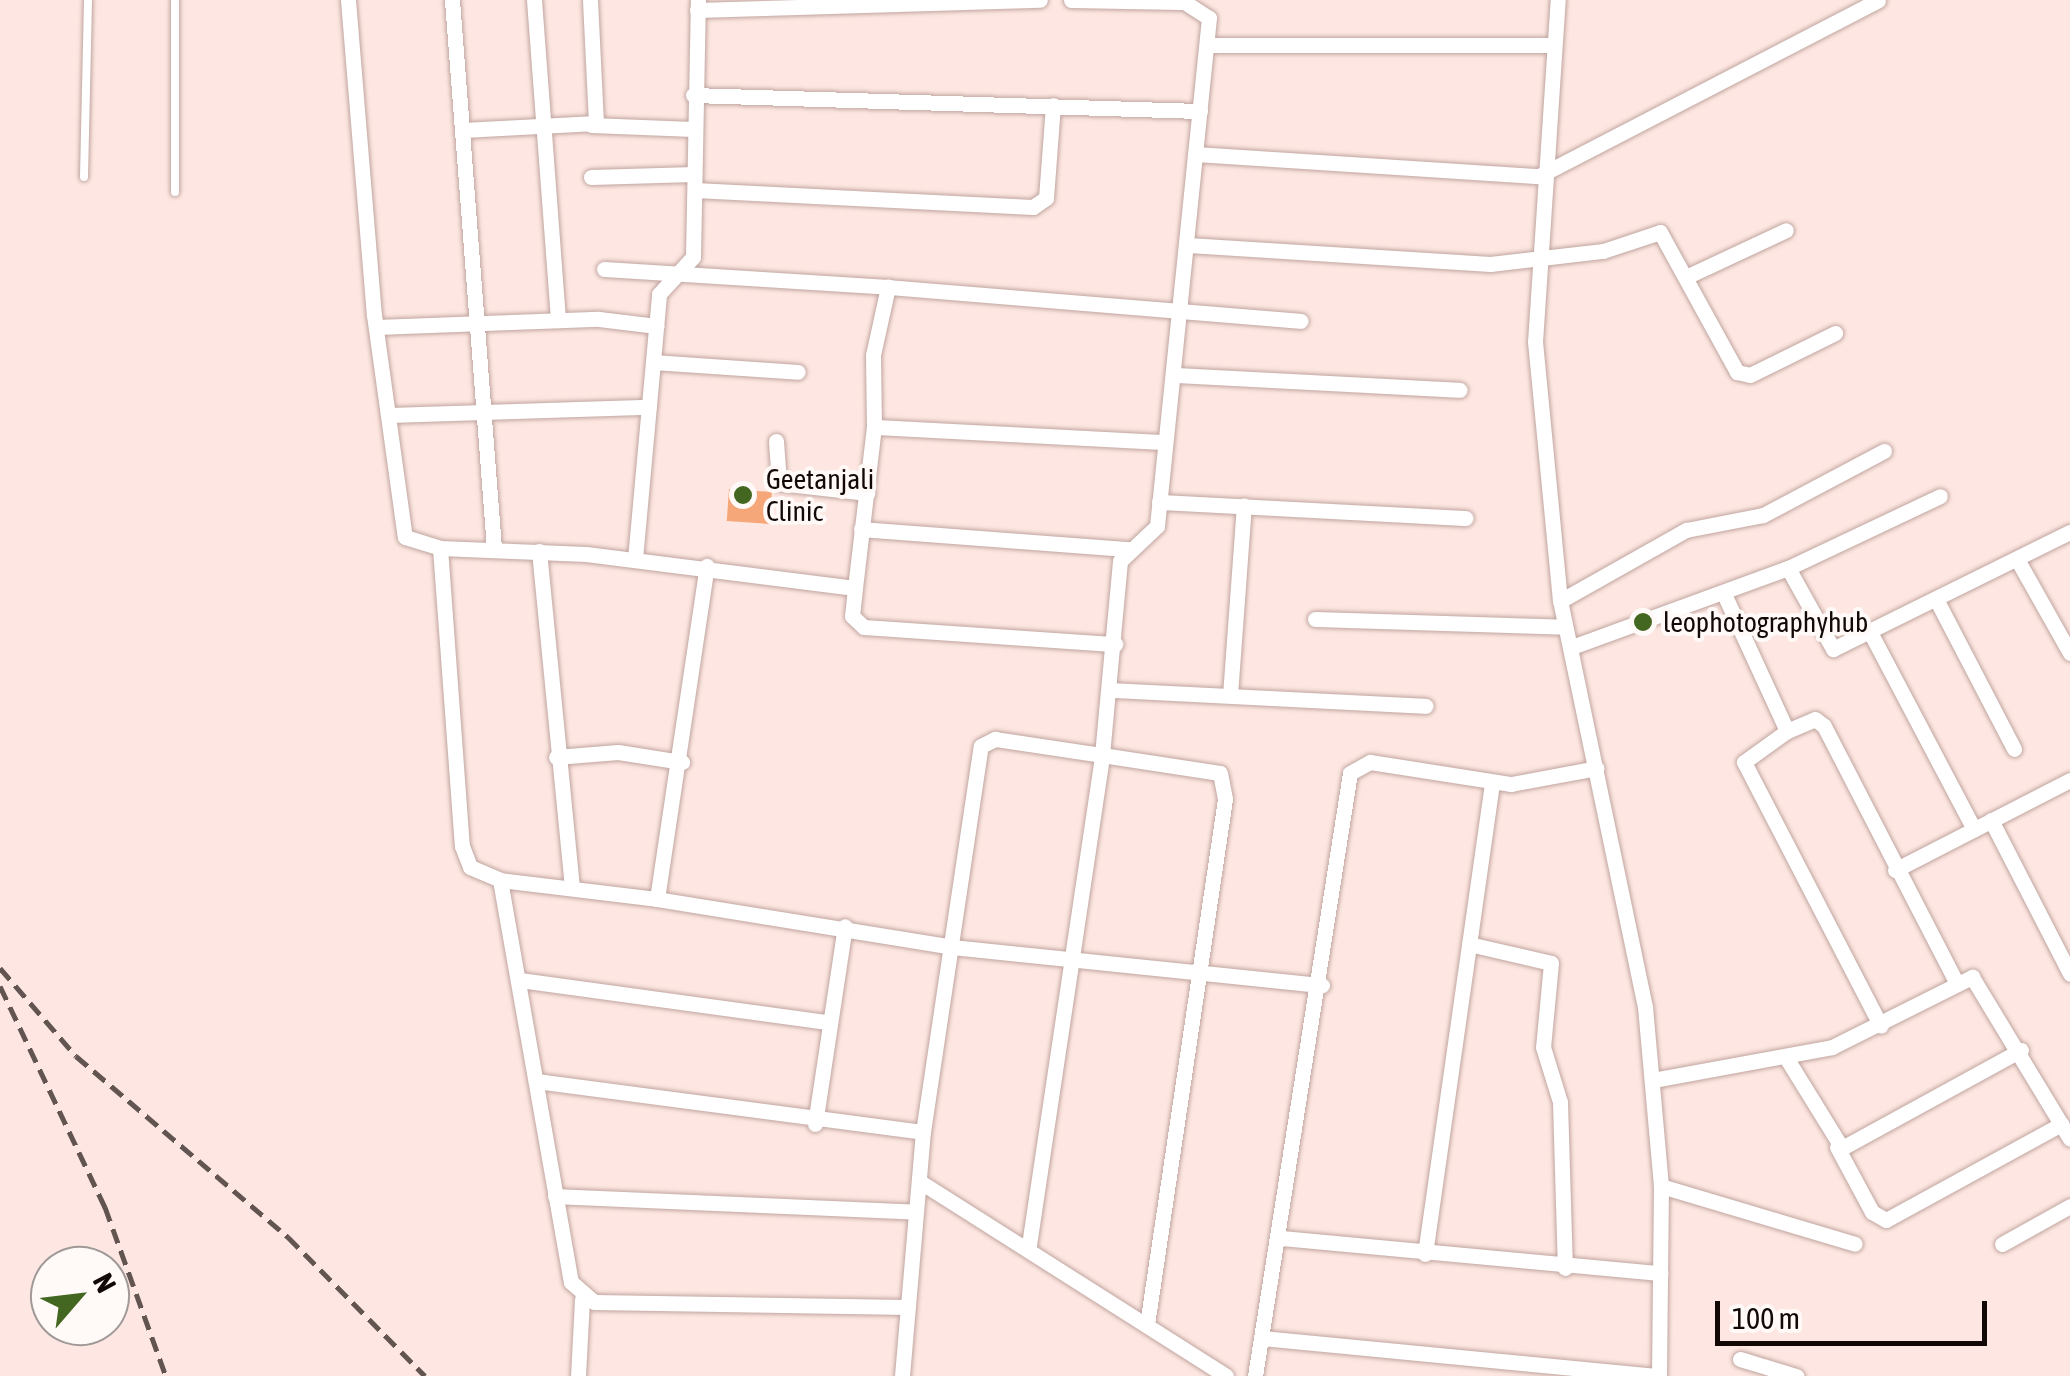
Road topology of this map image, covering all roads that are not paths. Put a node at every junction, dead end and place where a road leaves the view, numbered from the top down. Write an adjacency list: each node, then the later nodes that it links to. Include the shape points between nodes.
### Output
1 (88, 0): 26 (lane)
2 (176, 0): 29 (lane)
3 (348, 0): 42 (street)
4 (452, 0): 23 (street)
5 (534, 0): 21 (street)
6 (590, 0): 20 (street)
7 (1040, 0): 11 (street)
8 (1072, 0): 12 (street)
9 (1558, 0): 15 (street)
10 (1878, 0): 25 (street)
11 (999, 1): 13 (street)
12 (1181, 1): 16 (street, via 1205,8)
13 (811, 4): 14 (street)
14 (697, 5): 17 (street)
15 (1553, 45): 16 (street); 25 (street)
16 (1206, 46): 19 (street)
17 (693, 95): 18 (street); 22 (street)
18 (1053, 106): 19 (street); 28 (street, via 1040,205)
19 (1200, 111): 24 (street)
20 (591, 125): 21 (street); 22 (street)
21 (543, 129): 23 (street); 38 (street)
22 (694, 129): 28 (street)
23 (463, 130): 40 (street)
24 (1195, 154): 25 (street); 31 (street)
25 (1539, 176): 32 (street)
26 (84, 177)
27 (591, 177): 28 (street)
28 (695, 182): 34 (street)
29 (176, 192)
30 (1786, 230): 35 (street)
31 (1188, 245): 32 (street, via 1453,264); 37 (street)
32 (1536, 257): 35 (street, via 1612,250 1660,232); 73 (street, via 1535,342)
33 (604, 269): 34 (street)
34 (684, 274): 36 (street); 41 (street, via 660,292)
35 (1688, 276): 43 (street, via 1745,376)
36 (888, 287): 37 (street); 51 (street, via 873,355)
37 (1180, 310): 39 (street); 46 (street)
38 (558, 320): 40 (street); 41 (street)
39 (1301, 321)
40 (477, 322): 42 (street); 48 (street)
41 (657, 326): 44 (street)
42 (376, 328): 50 (street)
43 (1835, 333)
44 (653, 362): 45 (street); 49 (street)
45 (798, 372)
46 (1174, 375): 47 (street); 53 (street)
47 (1460, 390)
48 (483, 408): 49 (street); 50 (street); 63 (street)
49 (648, 408): 66 (street)
50 (389, 415): 62 (street, via 405,536)
51 (874, 426): 53 (street); 55 (street)
52 (776, 441): 55 (street, via 779,483)
53 (1164, 442): 57 (street)
54 (1884, 451): 73 (street, via 1763,515 1686,530)
55 (867, 493): 60 (street)
56 (1940, 496): 69 (street)
57 (1160, 502): 58 (street); 64 (street, via 1154,535)
58 (1244, 506): 59 (street); 81 (street)
59 (1466, 518)
60 (862, 529): 64 (street); 70 (street)
61 (2070, 532): 67 (street)
62 (440, 548): 63 (street); 94 (street, via 462,846 470,867)
63 (494, 548): 65 (street)
64 (1128, 550): 77 (street)
65 (539, 551): 66 (street); 86 (street)
66 (634, 559): 68 (street)
67 (2017, 559): 72 (street); 79 (street)
68 (707, 566): 70 (street); 87 (street)
69 (1788, 568): 71 (street); 76 (street, via 1830,646)
70 (855, 588): 77 (street, via 852,616 864,627)
71 (1724, 594): 78 (street); 83 (street)
72 (1936, 599): 76 (street); 84 (street)
73 (1560, 601): 75 (street)
74 (1314, 618): 75 (street)
75 (1565, 627): 78 (street)
76 (1870, 632): 92 (street)
77 (1115, 644): 80 (street)
78 (1572, 648): 88 (street)
79 (2070, 652)
80 (1112, 690): 81 (street); 85 (street)
81 (1230, 696): 82 (street)
82 (1426, 706)
83 (1787, 730): 93 (street, via 1819,720); 107 (street, via 1744,762)
84 (2014, 749)
85 (1102, 754): 99 (street, via 995,740 981,746); 100 (street); 101 (street, via 1224,776)
86 (556, 758): 87 (street, via 618,752); 95 (street)
87 (682, 762): 96 (street)
88 (1597, 768): 90 (street); 110 (street, via 1633,919)
89 (2070, 780): 91 (street)
90 (1492, 782): 98 (street); 105 (street, via 1370,762 1353,769)
91 (1991, 820): 92 (street); 102 (street)
92 (1974, 829): 93 (street)
93 (1895, 870): 104 (street)
94 (500, 880): 95 (street); 103 (street)
95 (572, 885): 96 (street)
96 (657, 899): 97 (street)
97 (845, 926): 99 (street); 106 (street)
98 (1469, 944): 126 (street); 127 (street, via 1551,964 1543,1047 1560,1102)
99 (952, 947): 100 (street); 114 (street)
100 (1074, 957): 101 (street); 125 (street)
101 (1196, 971): 105 (street); 131 (street)
102 (2070, 974)
103 (520, 980): 106 (street); 111 (street)
104 (1956, 982): 107 (street); 108 (street, via 1978,979)
105 (1322, 986): 122 (street)
106 (827, 1022): 112 (street)
107 (1881, 1026): 109 (street)
108 (2020, 1050): 113 (street); 116 (street)
109 (1787, 1059): 110 (street); 116 (street)
110 (1654, 1080): 118 (street)
111 (536, 1081): 112 (street); 119 (street)
112 (815, 1124): 114 (street)
113 (2061, 1124): 115 (street); 116 (street, via 1886,1220 1872,1212)
114 (923, 1132): 117 (street)
115 (2070, 1139)
116 (1837, 1147)
117 (922, 1183): 121 (street); 125 (street)
118 (1661, 1186): 123 (street); 128 (street)
119 (555, 1196): 121 (street); 129 (street)
120 (2070, 1206): 124 (street)
121 (916, 1212): 130 (street)
122 (1281, 1238): 126 (street); 132 (street)
123 (1855, 1244)
124 (2002, 1244)
125 (1029, 1245): 131 (street)
126 (1424, 1254): 127 (street)
127 (1565, 1268): 128 (street)
128 (1660, 1273): 132 (street, via 1659,1376)
129 (582, 1299): 130 (street); 135 (street)
130 (908, 1307): 136 (street)
131 (1148, 1318): 137 (street)
132 (1262, 1338): 138 (street)
133 (1740, 1359): 134 (street)
134 (1772, 1372): 139 (street)
135 (578, 1376)
136 (902, 1376)
137 (1226, 1376)
138 (1255, 1376)
139 (1796, 1376)

